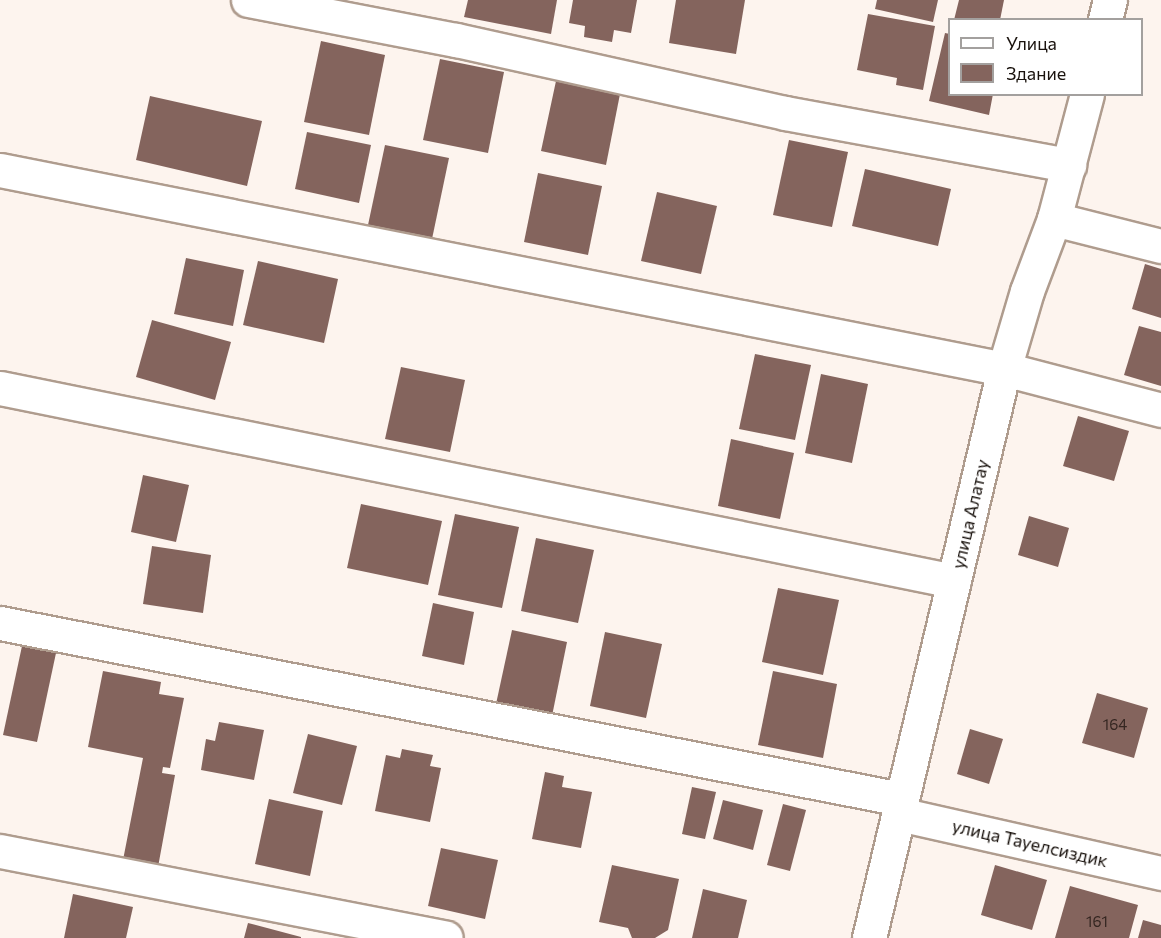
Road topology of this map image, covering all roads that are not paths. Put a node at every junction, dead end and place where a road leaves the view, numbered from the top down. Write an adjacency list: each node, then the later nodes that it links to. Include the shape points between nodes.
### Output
1 (248, 0): 5 (street, via 456,40 785,113)
2 (1110, 0): 3 (street)
3 (1106, 18)
4 (1086, 96): 5 (street, улица Алатау)
5 (1069, 165): 7 (street, улица Алатау)
6 (0, 170): 9 (street)
7 (1054, 219): 8 (street); 9 (street, улица Алатау, via 1027,291)
8 (1161, 246)
9 (1005, 369): 11 (street); 12 (street, улица Алатау)
10 (0, 388): 12 (street)
11 (1161, 410)
12 (954, 581): 14 (street, улица Алатау)
13 (0, 623): 14 (street, улица Тауелсиздик)
14 (900, 807): 16 (street, улица Тауелсиздик); 18 (street, улица Алатау)
15 (0, 850): 17 (street)
16 (1161, 873)
17 (446, 938)
18 (869, 938)

